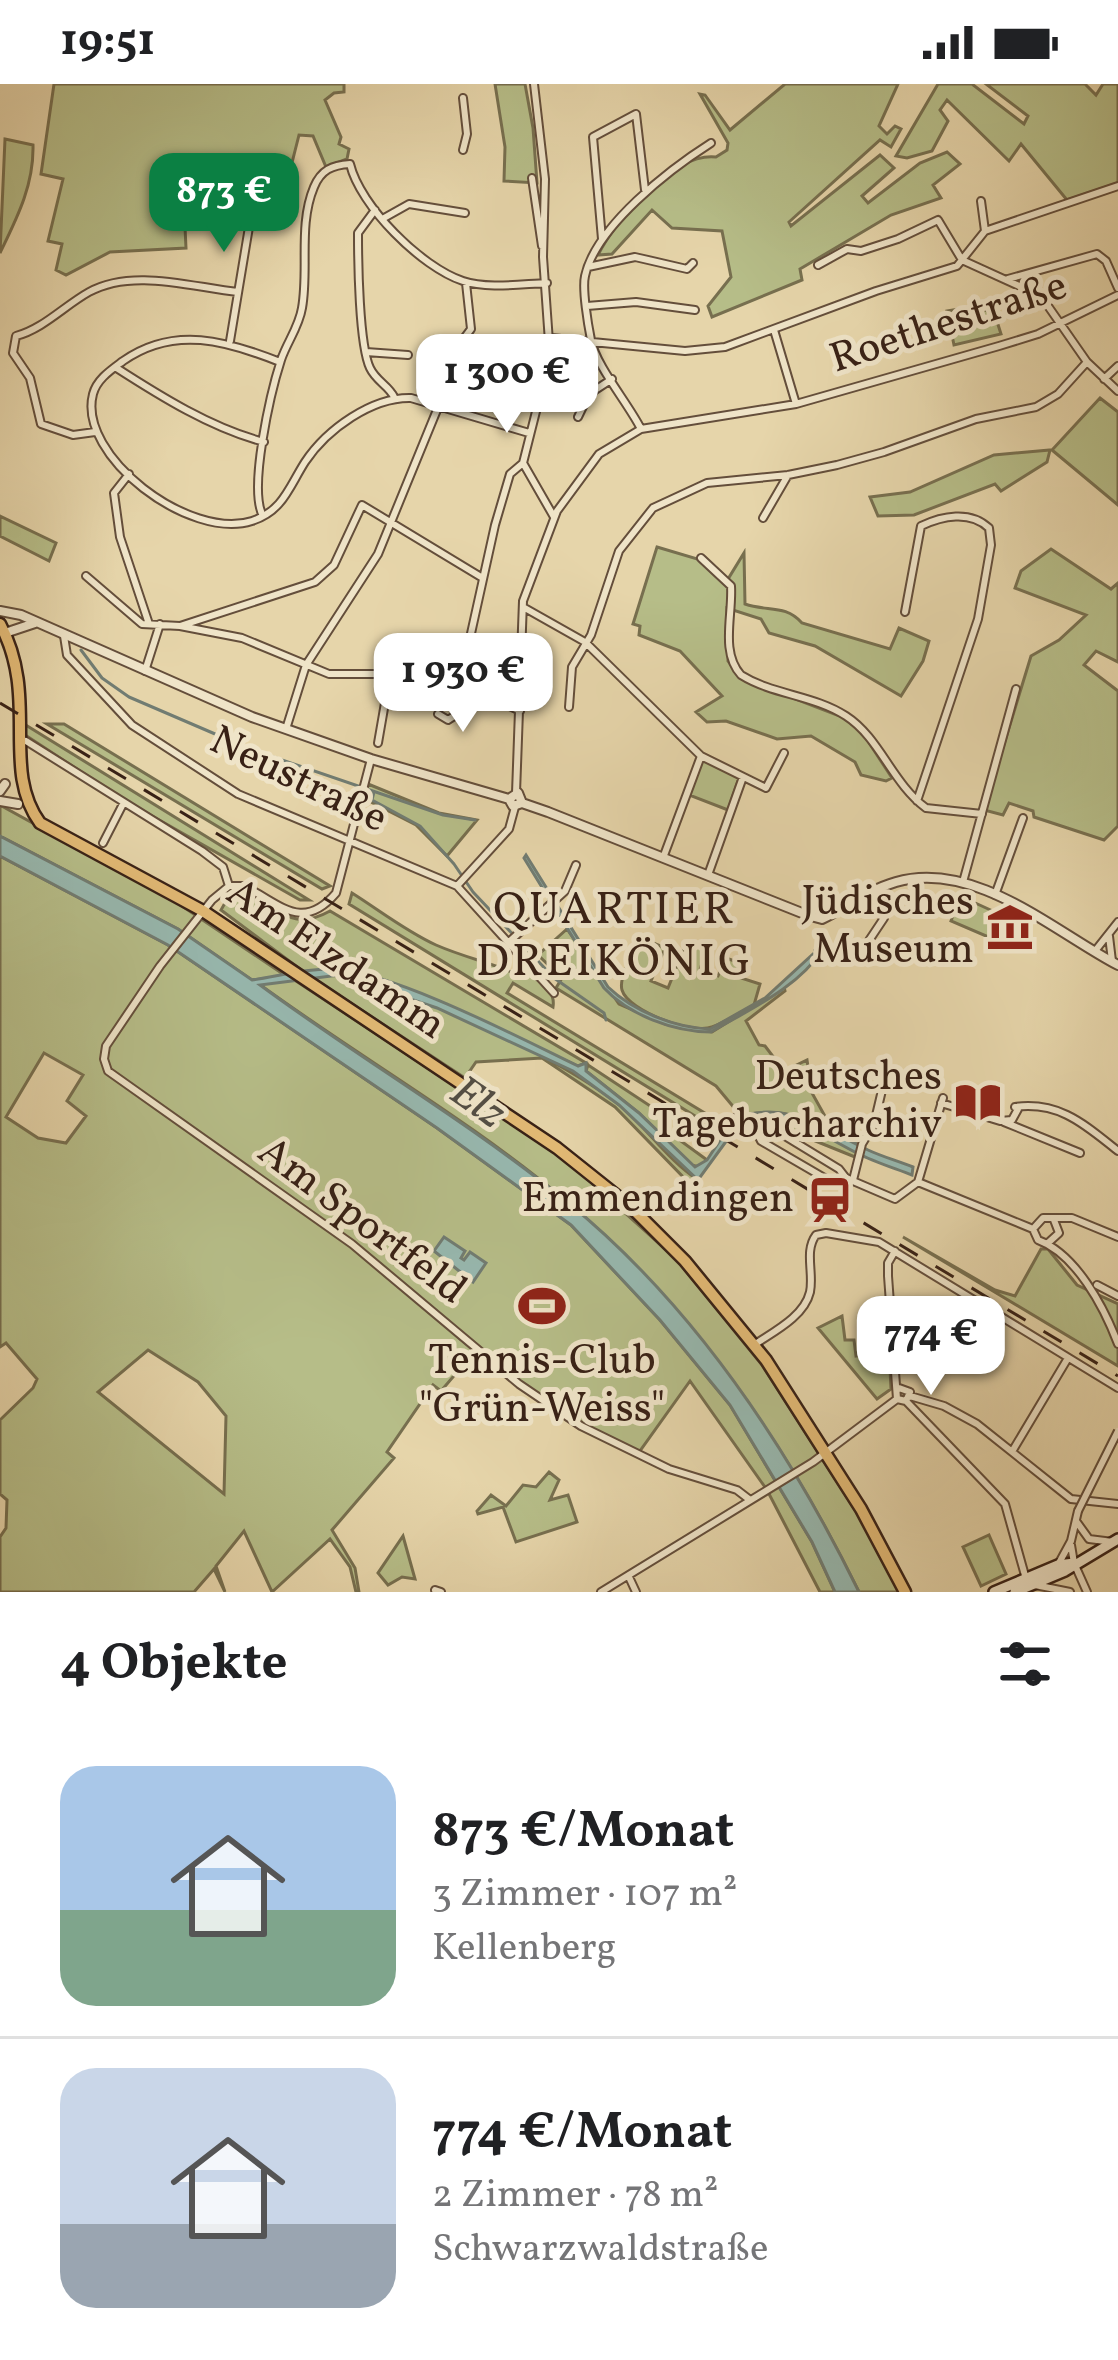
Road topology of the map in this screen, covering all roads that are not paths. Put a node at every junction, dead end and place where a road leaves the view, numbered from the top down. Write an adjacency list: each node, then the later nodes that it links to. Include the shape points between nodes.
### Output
1 (534, 84): 15 (street, via 545,179)
2 (463, 98): 4 (street)
3 (711, 143): 8 (street)
4 (464, 150)
5 (257, 173): 23 (street)
6 (532, 178): 15 (street)
7 (1118, 186): 13 (street)
8 (645, 190): 14 (street); 14 (street, via 636,114 593,136)
9 (981, 201): 13 (street)
10 (375, 210): 12 (street); 33 (street, via 358,233); 35 (street, via 350,164 321,174 308,207 303,305)
11 (465, 213): 12 (street, via 409,203)
12 (384, 218): 21 (street, via 416,254)
13 (985, 231): 16 (street)
14 (602, 242): 19 (street)
15 (543, 257): 22 (street)
16 (962, 260): 18 (street, via 938,220); 20 (street); 28 (street)
17 (693, 262): 19 (street, via 687,268 629,256)
18 (818, 265)
19 (588, 267): 25 (street)
20 (1007, 279): 24 (street, via 1097,254); 27 (street, via 1040,296)
21 (466, 283): 22 (street); 30 (street, via 470,329)
22 (547, 284): 29 (street)
23 (238, 292): 31 (street); 47 (street, via 127,280 91,291 16,336 13,353 30,378 41,424 73,435)
24 (1118, 292): 27 (street, Roethestraße)
25 (587, 306): 26 (street); 32 (street)
26 (695, 310)
27 (1062, 323): 36 (street); 43 (street, Roethestraße)
28 (774, 330): 32 (street, via 705,352); 43 (street, Roethestraße)
29 (551, 338): 32 (street); 48 (street)
30 (462, 341)
31 (230, 342): 35 (street); 38 (street, via 180,338 145,347)
32 (591, 343): 39 (street)
33 (366, 352): 34 (street); 42 (street, via 371,372)
34 (408, 355)
35 (280, 362): 49 (street)
36 (1087, 362): 40 (street); 52 (street, via 1036,407)
37 (1118, 366): 40 (street)
38 (115, 367): 47 (street, via 93,394); 49 (street)
39 (612, 379): 45 (street, via 589,394); 46 (street)
40 (1104, 379): 41 (street)
41 (1118, 391)
42 (394, 397): 44 (street); 53 (street, via 324,440 280,506)
43 (796, 404): 46 (street, Roethestraße)
44 (439, 405): 48 (street); 56 (street)
45 (578, 417)
46 (641, 428): 54 (street, Roethestraße, via 599,454)
47 (95, 432): 51 (street)
48 (529, 433): 50 (street)
49 (263, 442): 53 (street, via 255,494)
50 (523, 463): 54 (street); 59 (street, via 510,473)
51 (129, 474): 53 (street, via 188,517 232,524); 65 (street, via 114,494 116,520)
52 (788, 475): 55 (street); 70 (street, via 706,483 653,508 624,541)
53 (263, 516)
54 (554, 518): 60 (street, Roethestraße)
55 (763, 518)
56 (393, 521): 59 (street); 67 (street, via 362,505 334,565 315,582); 72 (street)
57 (701, 557): 91 (street, via 731,586 734,668 846,715)
58 (86, 576): 65 (street)
59 (481, 577): 71 (street, via 470,638)
60 (523, 607): 70 (street); 78 (street, Roethestraße)
61 (0, 611): 63 (street)
62 (905, 612): 91 (street, via 920,526 941,515 981,520 991,544 978,619)
63 (21, 615): 64 (street); 68 (street)
64 (36, 623): 68 (street); 69 (street)
65 (149, 624): 66 (street)
66 (160, 624): 67 (street); 73 (street)
67 (180, 626): 72 (street, via 242,638)
68 (3, 628): 80 (main road, via 14,668)
69 (64, 636): 73 (street); 96 (street, Neustraße, via 67,655 132,725 238,794)
70 (585, 642): 77 (street, via 570,673); 85 (street)
71 (445, 664): 74 (street); 76 (street)
72 (306, 665): 74 (street, via 329,674); 81 (street)
73 (145, 671): 81 (street)
74 (390, 674): 83 (street)
75 (1016, 689): 94 (street)
76 (477, 690): 78 (street); 79 (street, via 448,720)
77 (569, 707)
78 (520, 711): 89 (street, Roethestraße)
79 (438, 714)
80 (6, 722)
81 (286, 729): 86 (street)
82 (26, 741): 93 (street)
83 (379, 742)
84 (784, 753): 87 (street, via 766,788)
85 (701, 756): 87 (street); 98 (street)
86 (371, 759): 89 (street); 96 (street)
87 (743, 777): 100 (street)
88 (2, 784): 92 (main road, Am Elzdamm)
89 (515, 800): 98 (street); 101 (street, via 508,829)
90 (0, 801): 92 (street, Am Elzdamm)
91 (917, 801): 94 (street)
92 (17, 804): 106 (main road, Am Elzdamm)
93 (123, 804): 97 (street); 103 (street, via 223,867)
94 (982, 814): 102 (street)
95 (1023, 818): 105 (street)
96 (348, 842): 101 (street, Neustraße); 103 (street, via 336,893 308,913)
97 (103, 843)
98 (663, 858): 100 (street)
99 (576, 866): 109 (street, via 554,901)
100 (707, 876): 104 (street, via 822,919)
101 (460, 882): 109 (street)
102 (963, 884): 104 (street, via 908,879); 105 (street)
103 (230, 886): 106 (street, Am Sportfeld)
104 (876, 895): 111 (street, via 884,918)
105 (994, 895): 110 (street)
106 (203, 911): 134 (main road, Am Elzdamm, via 596,1177 685,1261); 142 (street, Am Sportfeld, via 106,1046 108,1071 352,1244 581,1426)
107 (1118, 922): 108 (street)
108 (1108, 936): 110 (street); 112 (street); 113 (street)
109 (513, 938): 114 (street)
110 (1084, 943): 112 (street)
111 (864, 948)
112 (1095, 951): 113 (street)
113 (1115, 963)
114 (554, 994)
115 (883, 1086): 123 (street)
116 (737, 1117): 118 (street)
117 (1000, 1121): 119 (street, via 1012,1120 1017,1107 1048,1106); 120 (street); 124 (street, via 942,1101)
118 (757, 1131): 121 (street, via 775,1130); 122 (street, via 765,1144)
119 (1118, 1151)
120 (1080, 1153)
121 (839, 1169): 122 (street); 123 (street)
122 (835, 1178): 123 (street)
123 (850, 1179): 124 (street, via 895,1199)
124 (918, 1182): 125 (street)
125 (1033, 1229): 126 (street, via 1043,1218); 128 (street)
126 (1057, 1229): 127 (street, via 1080,1221); 128 (street); 130 (street)
127 (1118, 1237)
128 (1048, 1243): 130 (street)
129 (895, 1251): 134 (street, via 874,1240 816,1235 804,1306); 135 (street); 136 (street, via 888,1295)
130 (1066, 1260): 133 (street)
131 (1097, 1285): 132 (street)
132 (1118, 1296)
133 (1118, 1344)
134 (754, 1345): 141 (main road, Am Elzdamm)
135 (1068, 1358): 137 (street); 140 (street)
136 (898, 1388): 138 (street); 138 (street, via 906,1388)
137 (1118, 1388)
138 (904, 1399): 140 (street, via 944,1406); 141 (street); 150 (street, via 1005,1504)
139 (1118, 1431): 144 (street, bridge)
140 (1012, 1450): 143 (street, via 1071,1499)
141 (826, 1452): 142 (street); 151 (main road, Am Elzdamm)
142 (750, 1500): 149 (street)
143 (1118, 1504)
144 (1076, 1514): 145 (street, via 1089,1539); 146 (street)
145 (1117, 1540): 147 (main road)
146 (1071, 1541): 147 (street); 148 (street)
147 (1074, 1563): 148 (main road); 150 (main road); 157 (street)
148 (1058, 1565): 150 (main road)
149 (629, 1577): 152 (street); 153 (street)
150 (1029, 1582): 154 (main road); 155 (main road); 156 (street)
151 (905, 1591)
152 (601, 1592)
153 (636, 1592)
154 (994, 1592)
155 (1015, 1592)
156 (1070, 1592)
157 (1087, 1592)

